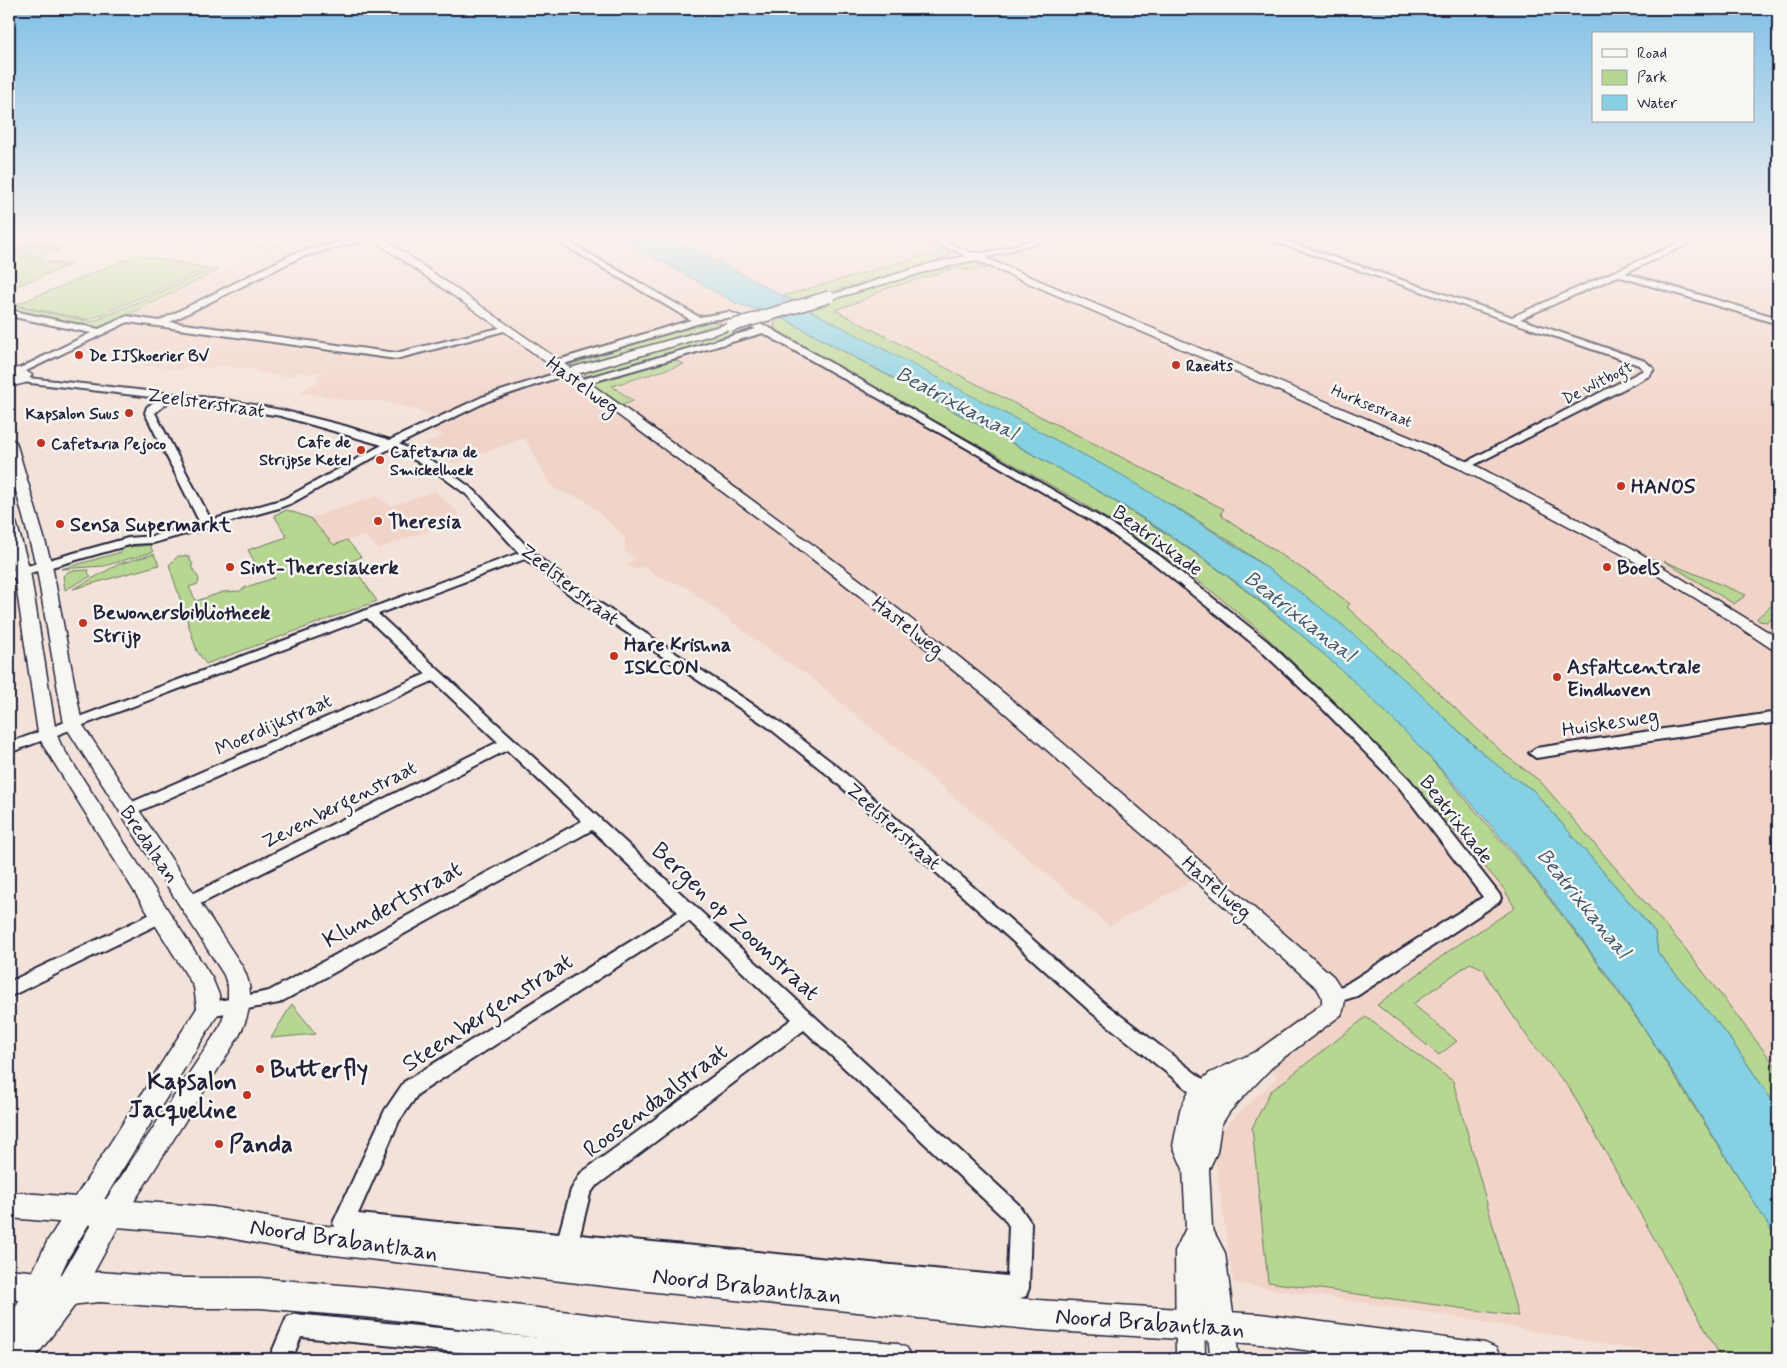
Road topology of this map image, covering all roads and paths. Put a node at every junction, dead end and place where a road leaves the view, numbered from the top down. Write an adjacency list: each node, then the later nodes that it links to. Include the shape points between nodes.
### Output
1 (204, 302): 13 (street)
2 (468, 302): 15 (street, Hastelweg)
3 (667, 302): 10 (street)
4 (812, 302): 19 (street, bridge)
5 (1082, 302): 24 (street, Hurksestraat)
6 (1457, 302): 11 (street, De Witbogt)
7 (1552, 302): 11 (street)
8 (1713, 302): 12 (street)
9 (9, 313): 16 (street)
10 (698, 320): 14 (street, Beatrixkade, via 728,315); 17 (street, Beatrixkade)
11 (1511, 320): 24 (street, De Witbogt, via 1649,369 1646,374)
12 (1778, 321)
13 (159, 324): 15 (street, via 396,356); 16 (street, via 127,319)
14 (765, 329): 19 (street); 45 (street, Beatrixkade, via 1005,465 1156,559 1262,644 1404,782 1493,898 1351,991)
15 (508, 330): 17 (street, Hastelweg)
16 (100, 332): 18 (street)
17 (554, 364): 19 (street, Hastelweg)
18 (18, 374): 20 (street); 21 (street, Zeelsterstraat)
19 (573, 378): 23 (street, via 485,398); 45 (street, Hastelweg, via 792,538 996,695 1325,982)
20 (9, 384)
21 (170, 396): 23 (street, Zeelsterstraat, via 289,415); 26 (street, via 150,409 150,413)
22 (9, 442): 28 (street, Bredalaan)
23 (391, 444): 26 (street, via 288,501); 27 (street, Zeelsterstraat, via 436,467 471,493)
24 (1466, 466): 31 (street, Hurksestraat, via 1636,554)
25 (9, 522): 29 (street, Bredalaan)
26 (207, 524): 28 (street)
27 (527, 554): 30 (street); 49 (street, Zeelsterstraat, via 573,591 773,724 826,765 1096,1007)
28 (44, 565): 29 (street); 34 (street, Bredalaan)
29 (15, 573): 35 (street, Bredalaan)
30 (369, 613): 32 (street, Bergen op Zoomstraat); 34 (street)
31 (1778, 645)
32 (435, 675): 36 (street, Bergen op Zoomstraat); 39 (street, Moerdijkstraat)
33 (1778, 717): 38 (street, Huiskesweg)
34 (73, 724): 35 (street); 39 (street, Bredalaan)
35 (47, 733): 37 (street); 43 (street, Bredalaan)
36 (508, 743): 40 (street, Bergen op Zoomstraat); 41 (street, Zevenbergenstraat)
37 (9, 748)
38 (1536, 753)
39 (128, 810): 41 (street, Bredalaan)
40 (593, 822): 42 (street, Bergen op Zoomstraat); 46 (street, Klundertstraat, via 273,998)
41 (188, 903): 46 (street, Bredalaan, via 234,972 241,987)
42 (691, 912): 48 (street, Bergen op Zoomstraat); 53 (street, Steenbergenstraat, via 411,1088 392,1116)
43 (159, 916): 44 (street); 47 (street, Bredalaan, via 204,984)
44 (9, 990)
45 (1334, 996): 49 (street, via 1333,1008)
46 (240, 1005): 47 (street, Klundertstraat); 52 (street, Bredalaan, via 231,1029)
47 (209, 1009): 51 (street)
48 (805, 1019): 55 (street, Roosendaalstraat, via 588,1180 581,1190); 58 (street, Bergen op Zoomstraat, via 1011,1211 1020,1224)
49 (1213, 1097): 54 (street, via 1204,1152 1196,1170)
50 (9, 1205): 51 (main road, Noord Brabantlaan)
51 (82, 1210): 52 (main road, Noord Brabantlaan); 57 (street, via 58,1250)
52 (112, 1213): 57 (street, Bredalaan); 59 (main road, Noord Brabantlaan, via 213,1221 299,1237 665,1278 1038,1315)
53 (344, 1223): 55 (street, Noord Brabantlaan)
54 (1199, 1229): 59 (street, via 1189,1251); 60 (street, via 1211,1253)
55 (567, 1244): 58 (street, Noord Brabantlaan)
56 (9, 1284): 57 (main road)
57 (55, 1288): 61 (street); 63 (street, via 47,1320); 66 (main road, via 280,1294 649,1336)
58 (1018, 1288)
59 (1190, 1324): 60 (main road, Noord Brabantlaan); 67 (street)
60 (1222, 1325): 68 (street); 69 (main road, Noord Brabantlaan)
61 (9, 1352)
62 (535, 1354): 64 (street, via 295,1325); 65 (street)
63 (15, 1359)
64 (280, 1359)
65 (644, 1359)
66 (896, 1359)
67 (1191, 1359)
68 (1225, 1359)
69 (1485, 1359)

